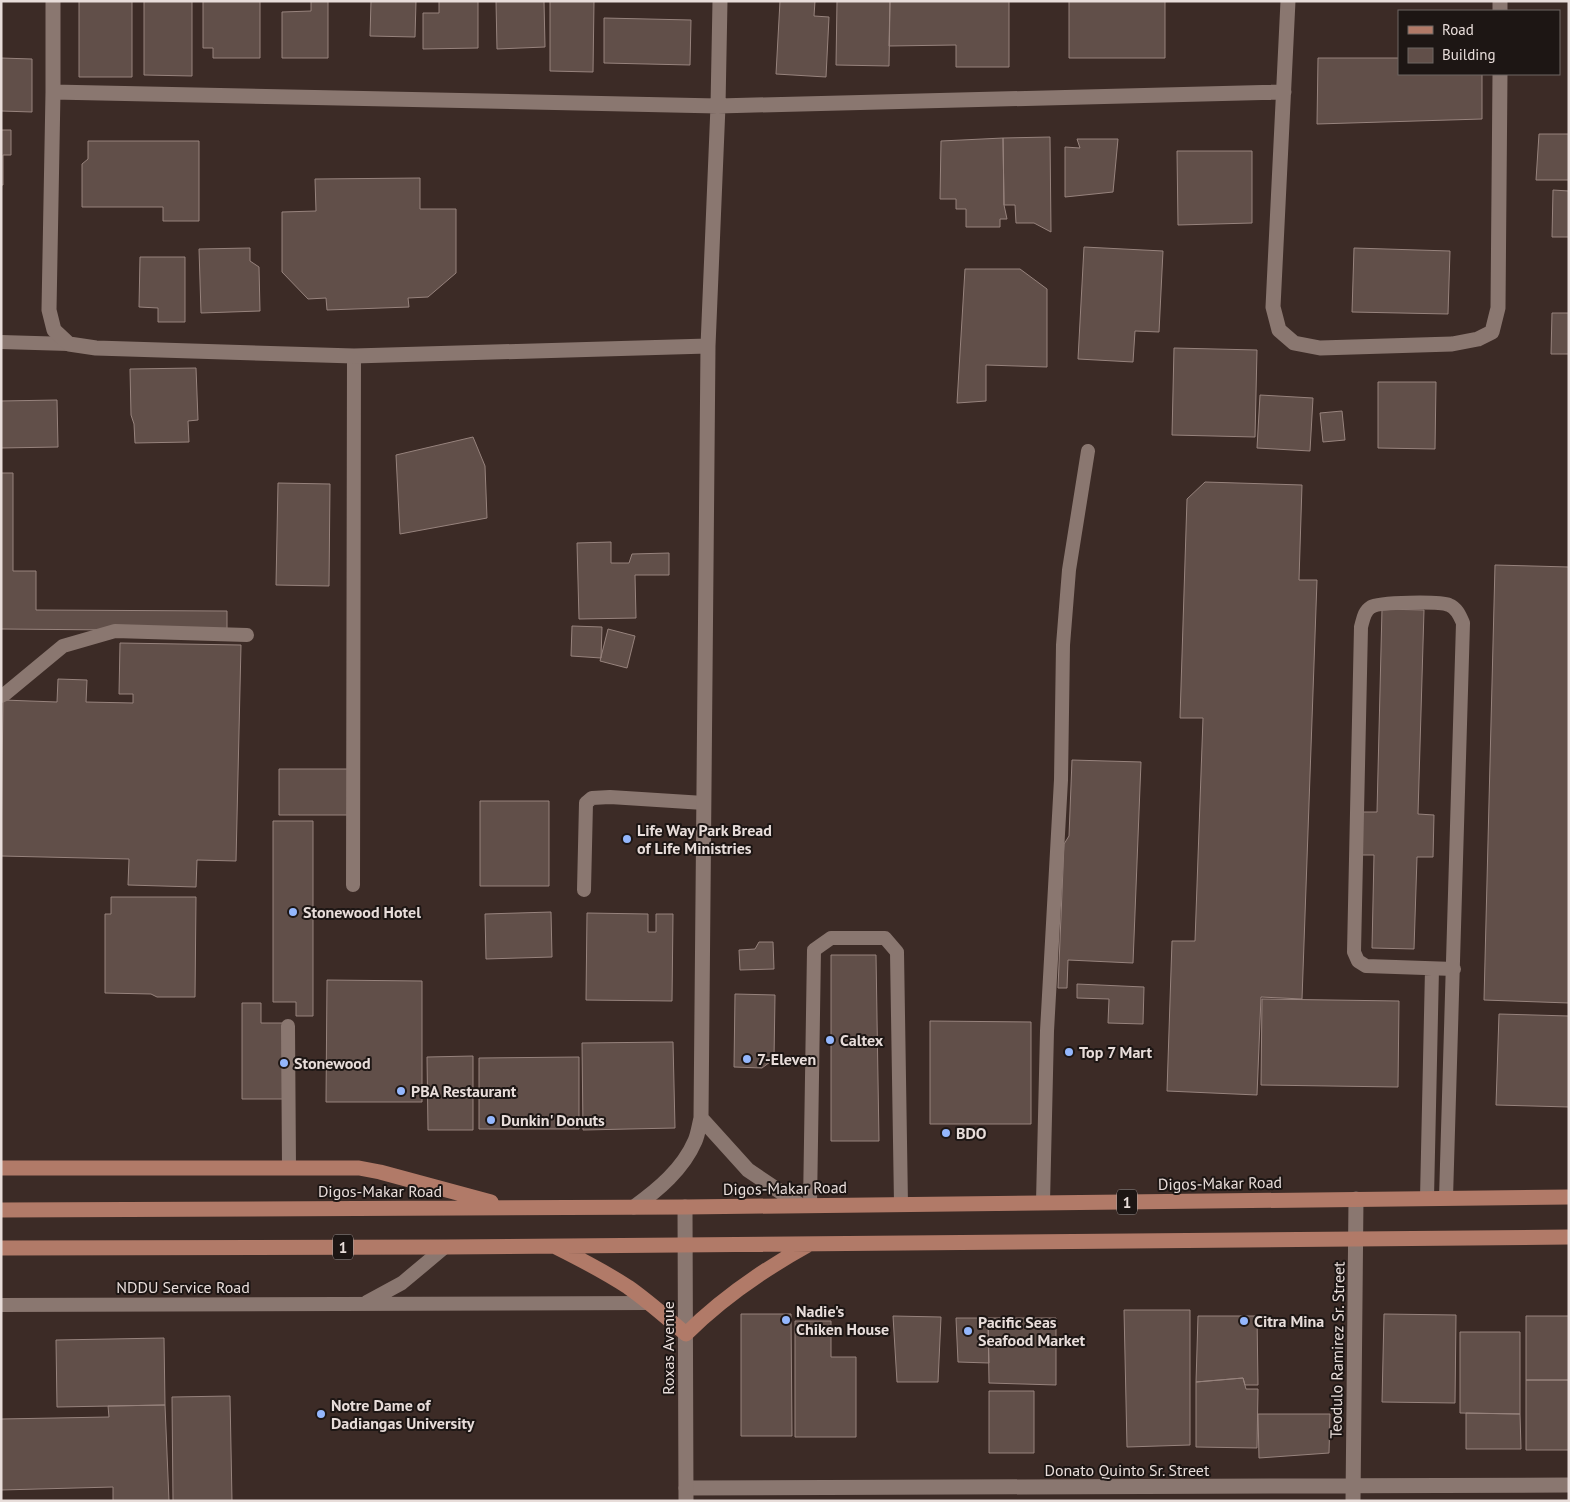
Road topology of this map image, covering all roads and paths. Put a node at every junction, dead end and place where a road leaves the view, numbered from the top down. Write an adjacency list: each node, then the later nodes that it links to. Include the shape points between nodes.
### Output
1 (53, 1): 5 (street)
2 (720, 1): 7 (street)
3 (1288, 1): 6 (street)
4 (1500, 75): 6 (street, via 1498,308 1492,332 1478,339 1452,344 1320,348 1294,343 1279,330 1273,307)
5 (54, 92): 7 (street); 9 (street, via 50,310 54,330)
6 (1284, 92): 7 (street)
7 (718, 106): 10 (street)
8 (1, 342): 9 (lane)
9 (69, 344): 11 (street, via 96,348)
10 (708, 346): 11 (street); 15 (street)
11 (354, 356): 16 (lane)
12 (1088, 450): 28 (lane, via 1069,570 1063,645 1061,780 1048,1021)
13 (247, 635): 14 (lane, via 115,631 63,646)
14 (1, 696)
15 (704, 803): 17 (lane, via 592,798 586,803 584,818); 21 (street)
16 (353, 886)
17 (584, 890)
18 (1432, 969): 19 (lane); 19 (lane, via 1366,966 1358,961 1354,952 1361,627 1364,615 1371,607 1382,604 1451,605 1463,623); 25 (lane)
19 (1454, 969): 26 (lane)
20 (288, 1026): 22 (lane)
21 (700, 1118): 30 (street, via 748,1170); 31 (street, via 696,1140 684,1160 656,1190)
22 (289, 1167): 23 (main road); 33 (main road, via 359,1168)
23 (1, 1168)
24 (1569, 1197): 26 (main road, Digos-Makar Road / 1)
25 (1427, 1198): 26 (main road, Digos-Makar Road / 1); 27 (main road, Digos-Makar Road / 1)
26 (1446, 1198)
27 (1356, 1199): 28 (main road, Digos-Makar Road / 1); 36 (street, Teodulo Ramirez Sr. Street)
28 (1043, 1202): 29 (main road, Digos-Makar Road / 1)
29 (901, 1204): 30 (main road, Digos-Makar Road / 1); 30 (lane, via 897,952 885,938 831,938 814,950)
30 (805, 1205): 32 (main road, Digos-Makar Road / 1)
31 (634, 1207): 32 (main road, Digos-Makar Road / 1); 33 (main road, Digos-Makar Road / 1)
32 (685, 1207): 39 (street, Roxas Avenue)
33 (517, 1208): 34 (main road, Digos-Makar Road / 1)
34 (1, 1210)
35 (1569, 1237): 36 (main road, 1)
36 (1356, 1239): 37 (main road, 1); 47 (street, Teodulo Ramirez Sr. Street)
37 (809, 1244): 39 (main road, 1); 45 (main road, via 728,1296)
38 (552, 1245): 39 (main road, 1); 40 (main road, 1); 42 (main road)
39 (685, 1245): 45 (street, Roxas Avenue)
40 (445, 1247): 41 (main road, 1); 43 (lane, NDDU Service Road, via 402,1283)
41 (1, 1248)
42 (648, 1302): 43 (lane, NDDU Service Road); 45 (main road)
43 (364, 1304): 44 (lane, NDDU Service Road)
44 (1, 1305)
45 (686, 1334): 48 (street, Roxas Avenue)
46 (1569, 1485): 47 (street, Donato Quinto Sr. Street)
47 (1353, 1493): 49 (street, Donato Quinto Sr. Street)
48 (686, 1494): 49 (street, Donato Quinto Sr. Street)
49 (1031, 1494)

